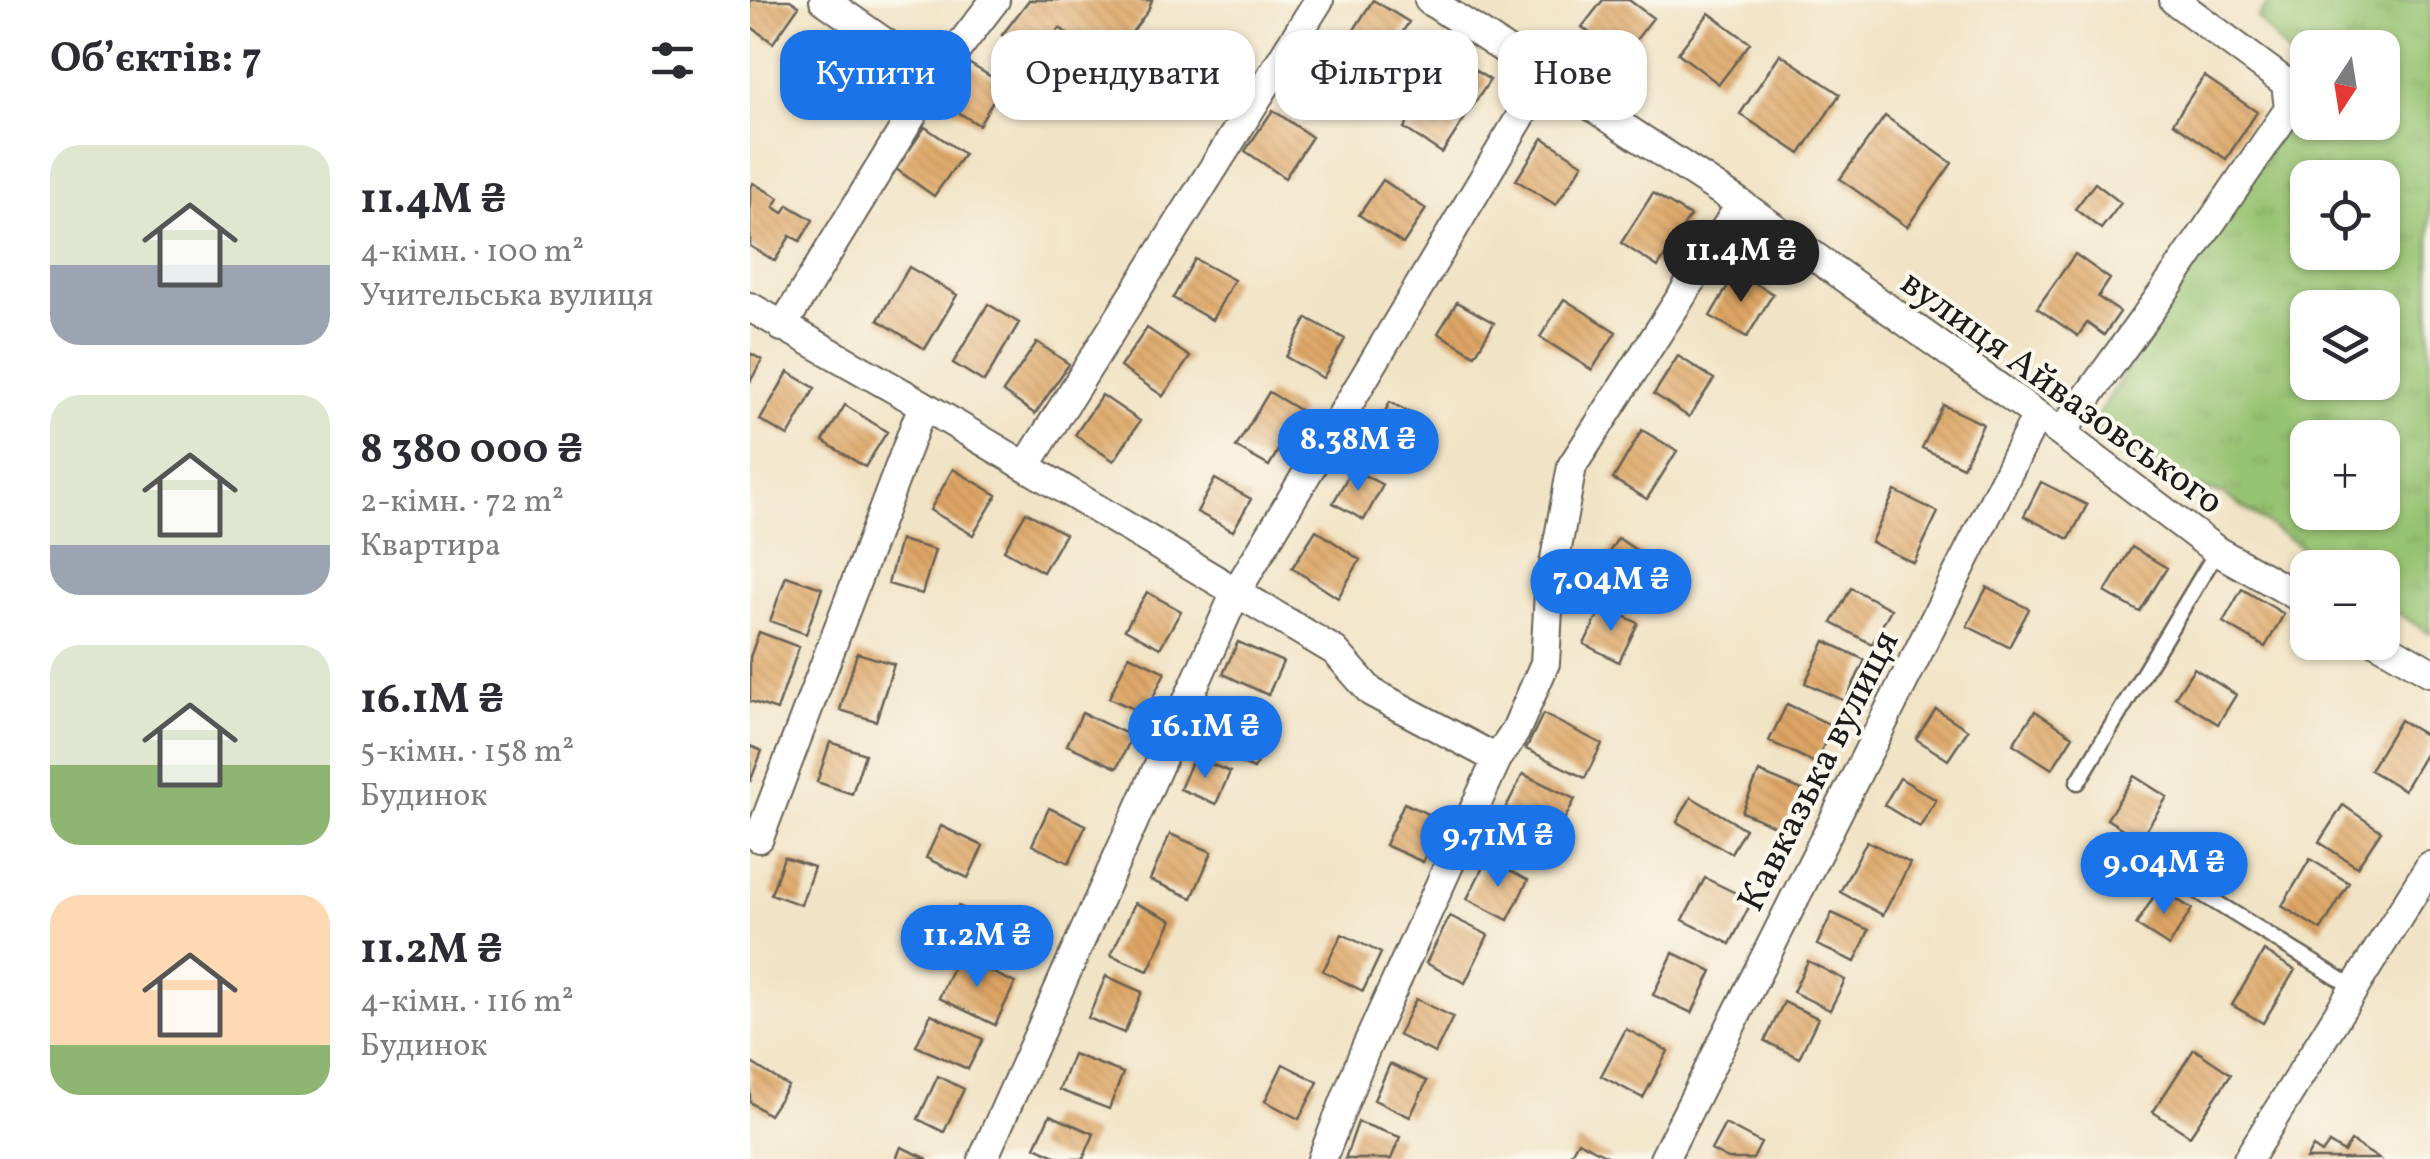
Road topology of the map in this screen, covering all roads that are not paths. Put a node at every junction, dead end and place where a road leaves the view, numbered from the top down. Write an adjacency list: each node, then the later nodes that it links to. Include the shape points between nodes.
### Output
1 (824, 0): 6 (street)
2 (995, 0): 7 (street)
3 (1319, 0): 18 (street)
4 (1429, 0): 8 (street, вулиця Айвазовського)
5 (2174, 0): 17 (street, via 2286,82 2289,110)
6 (867, 30)
7 (971, 31)
8 (1498, 45)
9 (909, 120): 14 (street)
10 (1519, 120): 20 (street)
11 (1612, 120): 12 (street, вулиця Айвазовського)
12 (1741, 204): 16 (street, вулиця Айвазовського); 24 (street, via 1572,466 1549,592 1545,663)
13 (750, 307): 14 (street)
14 (782, 326): 15 (street)
15 (923, 405): 18 (street); 26 (street)
16 (2037, 415): 17 (street, вулиця Айвазовського); 32 (street, Кавказька вулиця)
17 (2061, 433): 19 (street, вулиця Айвазовського)
18 (1026, 466): 20 (street)
19 (2217, 552): 21 (street, вулиця Айвазовського); 25 (lane)
20 (1236, 592): 24 (street, via 1335,652 1371,692); 30 (street)
21 (2290, 592)
22 (2400, 655): 23 (street)
23 (2430, 672)
24 (1497, 759): 31 (street)
25 (2078, 782)
26 (759, 838)
27 (2430, 866): 29 (street)
28 (2199, 892): 29 (lane)
29 (2353, 987): 33 (street)
30 (984, 1159)
31 (1322, 1159)
32 (1664, 1159)
33 (2248, 1159)

